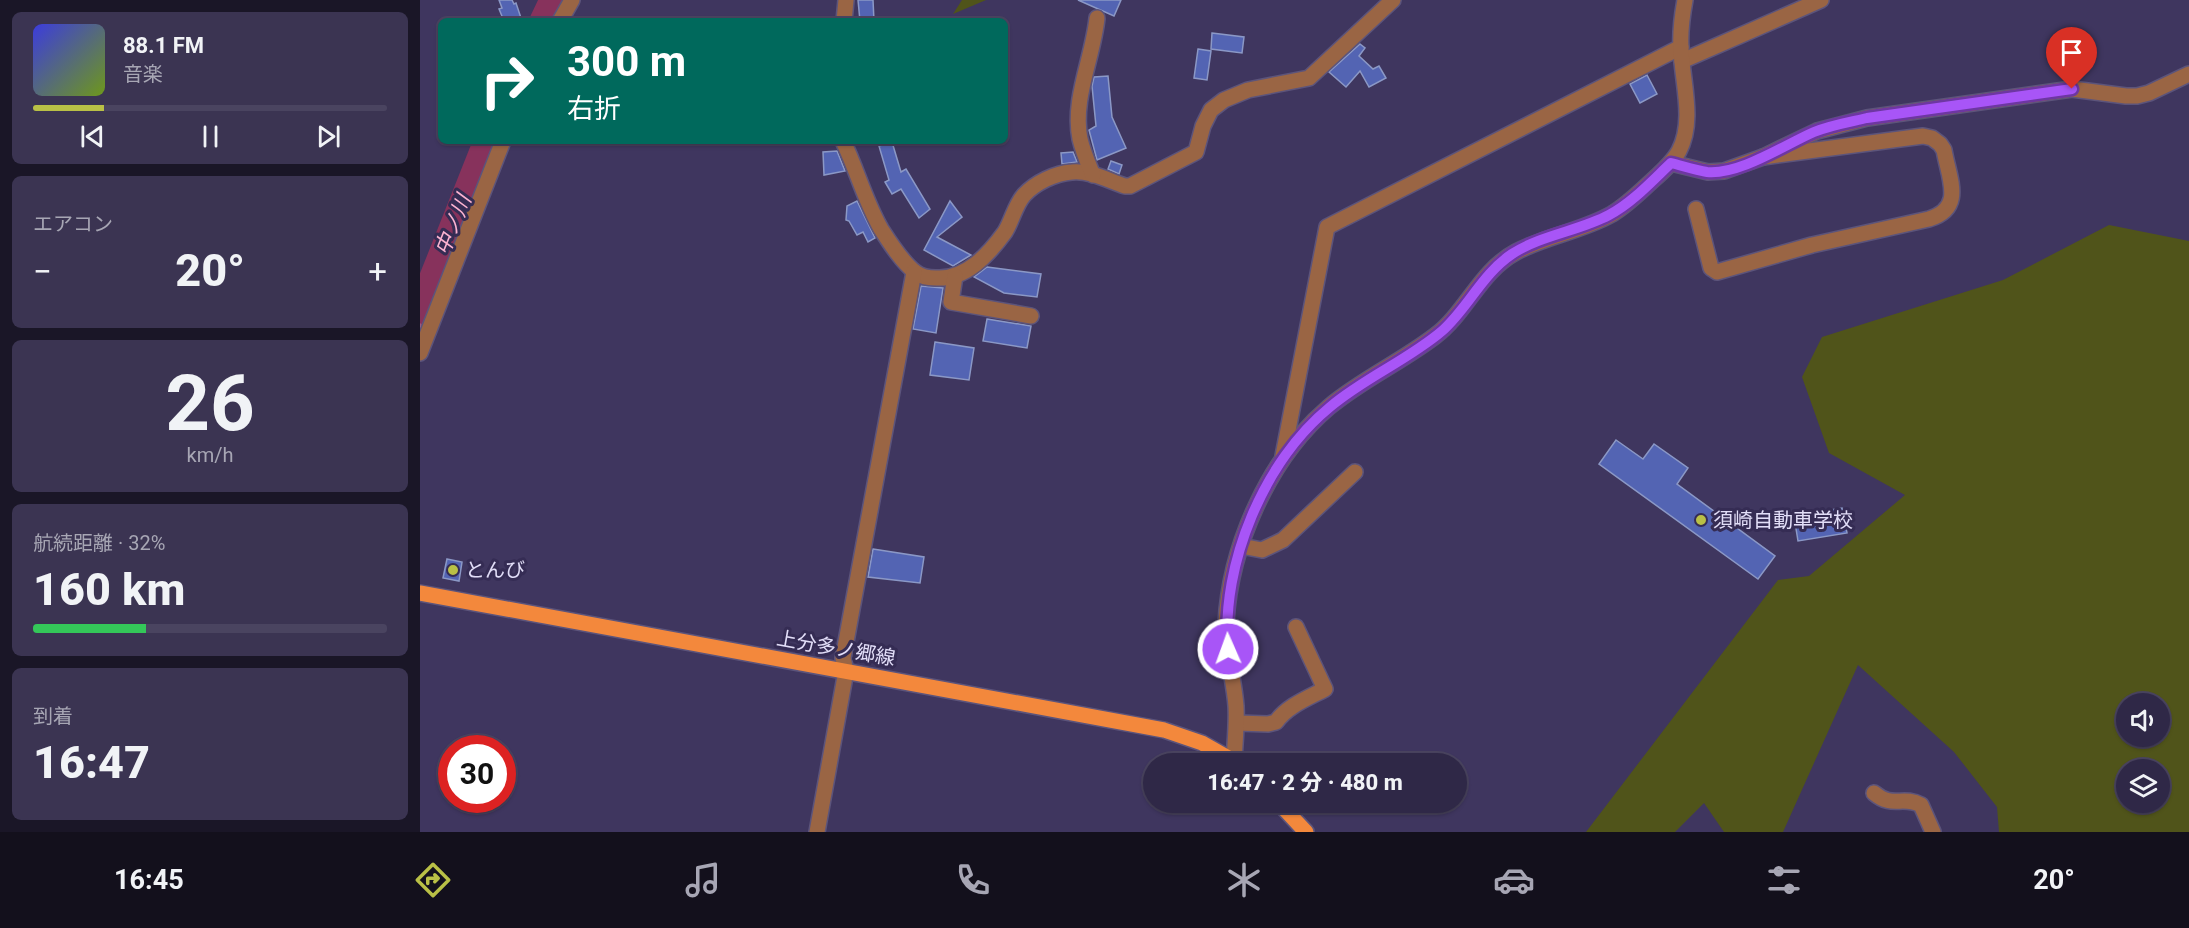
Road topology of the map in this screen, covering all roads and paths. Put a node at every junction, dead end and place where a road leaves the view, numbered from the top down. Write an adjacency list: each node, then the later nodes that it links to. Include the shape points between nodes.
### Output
1 (572, 0): 6 (street)
2 (846, 0): 7 (street)
3 (1393, 0): 15 (street, via 1309,78 1248,90 1217,105 1203,126 1196,152 1130,186)
4 (1685, 0): 9 (street)
5 (1821, 0): 9 (street)
6 (562, 18)
7 (844, 18)
8 (1097, 18): 15 (street, via 1078,115 1080,137)
9 (1681, 54): 14 (street, via 1687,123 1685,137); 21 (street, via 1327,227)
10 (2189, 74): 13 (street, via 2137,96 2072,89 1867,118 1817,131)
11 (502, 144): 20 (street)
12 (844, 144): 17 (street, via 862,192 881,228)
13 (1762, 157): 14 (street, via 1724,171 1708,172); 16 (street, via 1911,137 1932,138 1944,150 1951,204 1929,219 1812,244 1717,272 1711,268)
14 (1671, 163): 21 (street, via 1610,215 1506,259 1443,330 1330,406)
15 (1093, 175): 18 (street, via 1074,171 1060,174 1030,189 994,246 977,263)
16 (1696, 209)
17 (914, 272): 18 (street, via 924,278); 26 (street, via 843,658)
18 (955, 276): 19 (street, via 951,302)
19 (1031, 316)
20 (420, 353)
21 (1283, 459): 23 (street, via 1257,504)
22 (1356, 472): 23 (street, via 1284,540 1262,550)
23 (1240, 546): 27 (street, via 1226,627)
24 (420, 593): 26 (main road, 上分多ノ郷線)
25 (1296, 627): 27 (street, via 1325,689 1293,706 1275,722)
26 (846, 671): 28 (main road, 上分多ノ郷線, via 1164,730); 32 (street)
27 (1237, 723): 29 (street)
28 (1220, 753)
29 (1236, 753)
30 (1874, 793): 34 (street, via 1883,800 1921,805)
31 (1288, 813): 33 (main road)
32 (816, 832)
33 (1306, 832)
34 (1933, 832)

